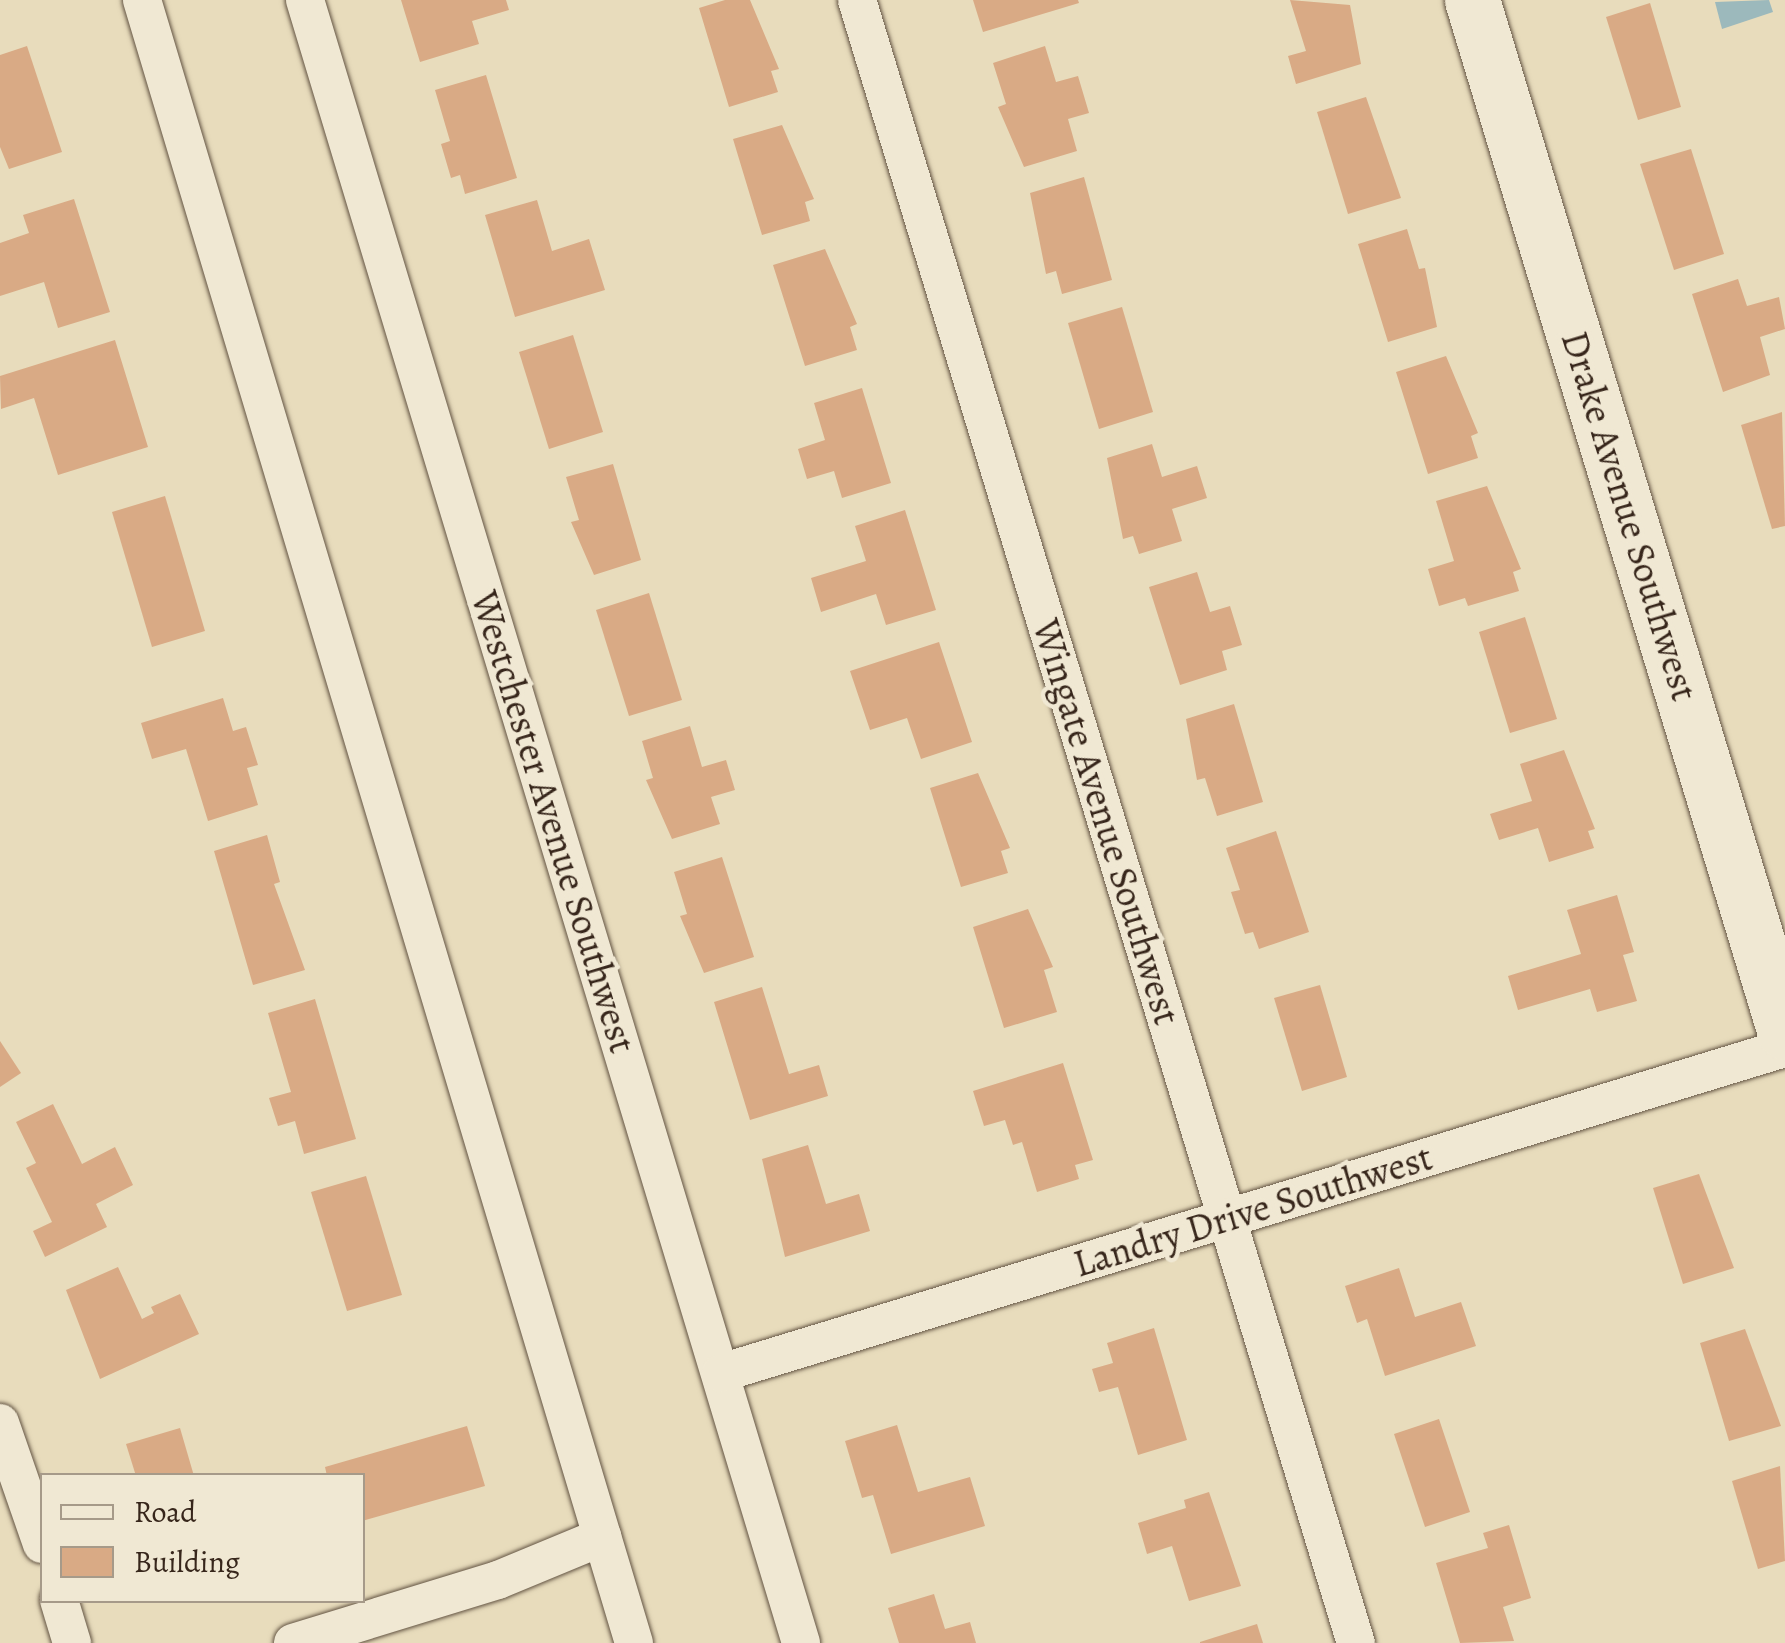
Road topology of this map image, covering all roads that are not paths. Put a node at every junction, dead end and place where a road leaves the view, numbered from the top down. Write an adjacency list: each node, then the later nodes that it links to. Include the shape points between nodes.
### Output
1 (142, 0): 10 (street)
2 (305, 0): 8 (street, Westchester Avenue Southwest)
3 (857, 0): 7 (street, Wingate Avenue Southwest)
4 (1472, 0): 5 (street, Drake Avenue Southwest)
5 (1785, 1032)
6 (1785, 1048): 7 (street, Landry Drive Southwest)
7 (1228, 1218): 8 (street, Landry Drive Southwest); 17 (street, Wingate Avenue Southwest)
8 (722, 1373): 16 (street, Westchester Avenue Southwest)
9 (0, 1423): 11 (street)
10 (602, 1537): 14 (street, via 498,1580); 15 (street)
11 (40, 1538)
12 (60, 1603): 13 (street)
13 (72, 1643)
14 (293, 1643)
15 (634, 1643)
16 (802, 1643)
17 (1356, 1643)

